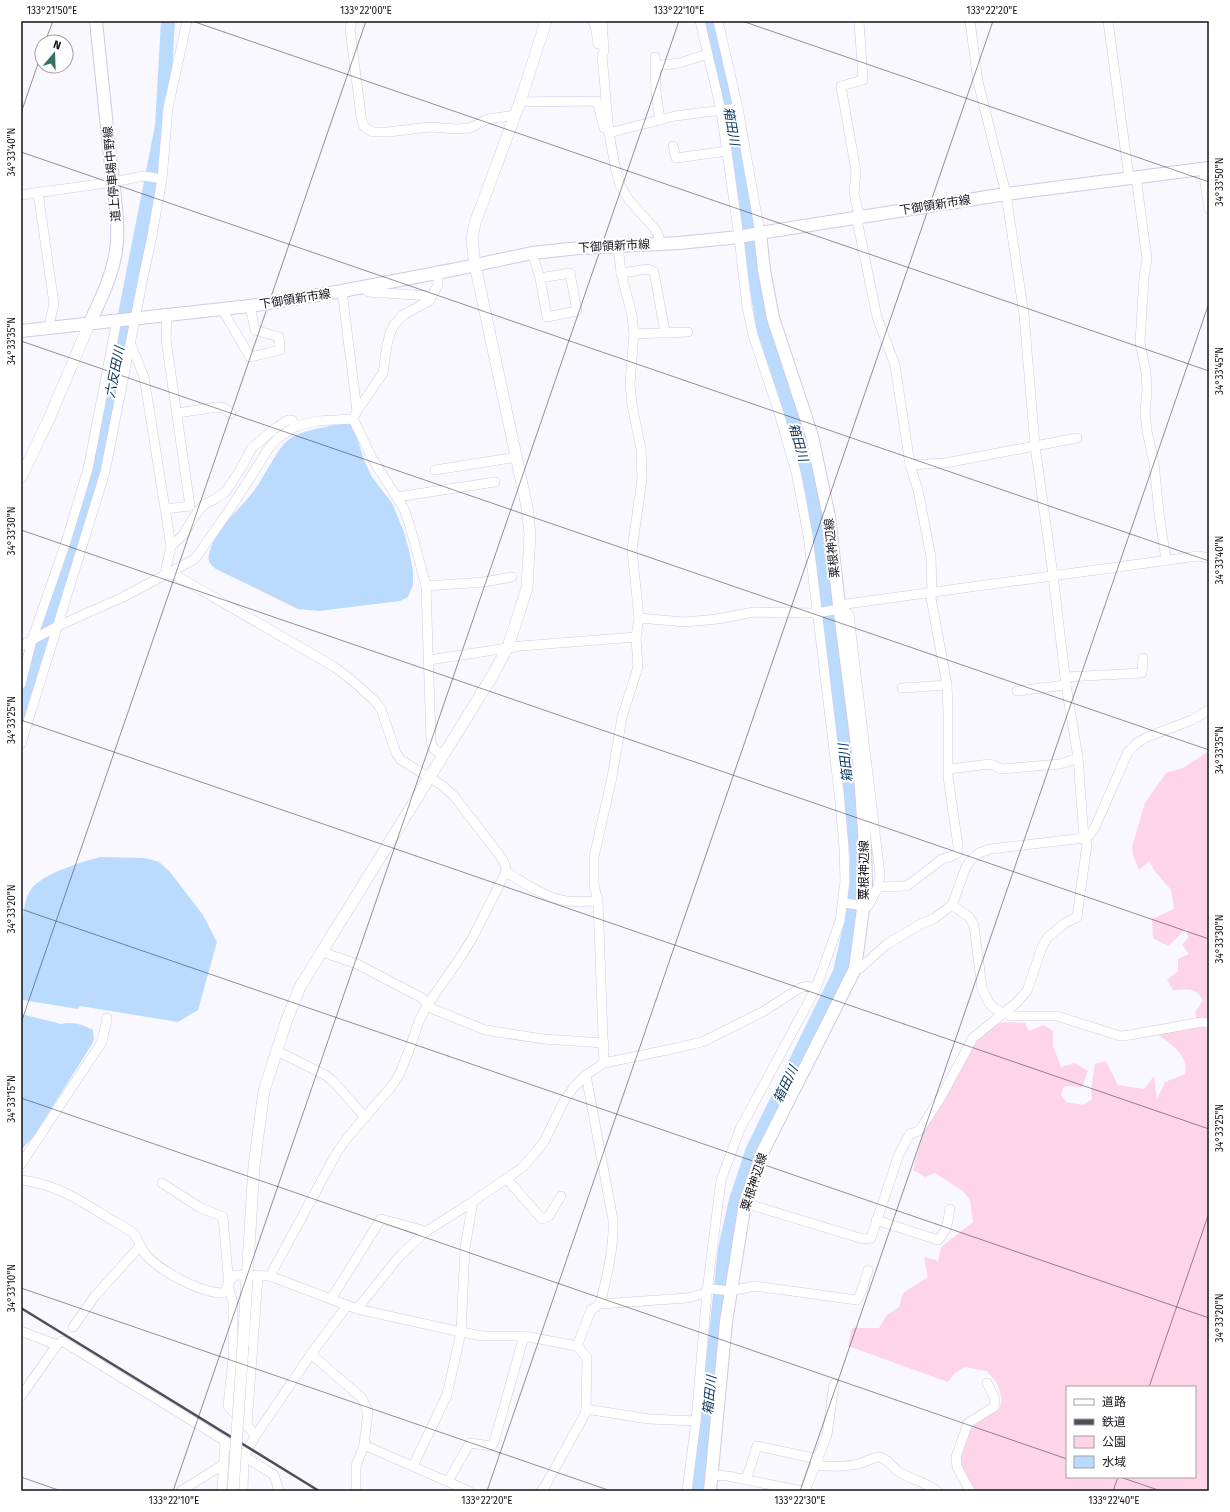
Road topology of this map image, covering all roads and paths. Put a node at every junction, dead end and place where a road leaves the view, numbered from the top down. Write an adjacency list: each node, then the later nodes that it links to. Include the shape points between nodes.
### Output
1 (96, 21): 27 (main road, 道上停車場中野線)
2 (187, 21): 26 (street, via 168,108)
3 (352, 21): 19 (street, via 350,29 361,116 366,128 373,132 388,132 429,127 470,128 488,119)
4 (546, 21): 16 (street)
5 (592, 21): 13 (street, via 595,24)
6 (602, 21): 13 (street)
7 (700, 21): 12 (street)
8 (718, 21): 17 (street)
9 (860, 21): 32 (street, via 863,80 841,86 856,171 854,193)
10 (970, 21): 29 (street, via 978,82)
11 (1108, 21): 25 (street)
12 (708, 54): 15 (street, via 679,63); 18 (street)
13 (602, 55): 21 (street)
14 (655, 57): 15 (street)
15 (655, 66): 20 (street)
16 (520, 102): 19 (street); 21 (street, via 597,101 607,139)
17 (738, 108): 18 (street); 33 (street)
18 (721, 110): 20 (street); 23 (street)
19 (515, 115): 38 (street, via 475,223 472,239)
20 (660, 120): 21 (street)
21 (610, 136): 35 (street, via 615,166 623,191 654,228)
22 (673, 146): 23 (street, via 676,158)
23 (727, 151): 34 (street)
24 (1206, 168): 25 (main road, 下御領新市線); 31 (street)
25 (1132, 177): 29 (main road, 下御領新市線); 72 (street, via 1147,259 1140,342 1146,373 1145,411)
26 (162, 179): 27 (street, via 144,176); 48 (street)
27 (113, 182): 28 (street); 50 (main road, 道上停車場中野線, via 117,225 116,250 113,267)
28 (38, 192): 30 (street); 51 (street, via 54,304)
29 (1006, 194): 32 (main road, 下御領新市線); 62 (street, via 1024,315)
30 (21, 195)
31 (1209, 209)
32 (858, 217): 33 (main road, 下御領新市線); 64 (street, via 876,316 894,365)
33 (758, 233): 34 (main road, 下御領新市線); 78 (main road, 粟根神辺線, via 773,318 812,436 818,462 829,517)
34 (741, 237): 35 (main road, 下御領新市線); 79 (street, via 747,307 796,472 808,535)
35 (660, 244): 36 (main road, 下御領新市線)
36 (618, 245): 37 (main road, 下御領新市線); 40 (street)
37 (532, 253): 38 (main road, 下御領新市線); 41 (street)
38 (475, 265): 39 (main road, 下御領新市線); 63 (street)
39 (438, 272): 42 (main road, 下御領新市線); 44 (street, via 438,285)
40 (621, 273): 53 (street, via 648,269 654,272); 55 (street, via 632,315)
41 (540, 278): 41 (street, via 547,317 577,311 570,273)
42 (364, 287): 43 (main road, 下御領新市線); 44 (street, via 368,292)
43 (342, 291): 45 (main road, 下御領新市線); 59 (street)
44 (432, 296): 59 (street, via 429,301 403,315 394,325 387,345 383,373)
45 (250, 306): 46 (main road, 下御領新市線); 46 (street, via 255,330 279,337 280,350 250,357)
46 (222, 309): 47 (main road, 下御領新市線)
47 (167, 315): 48 (main road, 下御領新市線); 57 (street, via 166,340)
48 (134, 318): 49 (main road, 下御領新市線); 56 (street)
49 (118, 320): 50 (main road, 下御領新市線); 83 (street, via 88,469)
50 (90, 322): 51 (main road, 下御領新市線); 66 (street)
51 (50, 328): 52 (main road, 下御領新市線)
52 (21, 331)
53 (665, 332): 54 (street); 55 (street)
54 (688, 332)
55 (634, 334): 80 (street, via 630,384 641,449 642,479 632,550)
56 (130, 346): 69 (street, via 144,377); 81 (street, via 105,472)
57 (177, 413): 58 (street, via 218,407); 69 (street, via 190,506)
58 (231, 414)
59 (355, 415): 60 (street); 68 (street, via 372,458)
60 (296, 426): 70 (street, via 292,420 288,420 252,448 226,492 205,504 183,535); 73 (street, via 278,438 270,448 195,559)
61 (1077, 438): 62 (street)
62 (1035, 446): 64 (street, via 945,463); 74 (street)
63 (517, 457): 65 (street); 85 (street, via 527,507 530,559 527,588)
64 (910, 465): 77 (street, via 918,490 931,557)
65 (435, 470)
66 (21, 477)
67 (496, 482): 68 (street)
68 (397, 497): 76 (street, via 410,526)
69 (165, 510): 70 (street)
70 (171, 546): 73 (street)
71 (1209, 558): 72 (street, via 1198,556)
72 (1166, 560): 74 (street)
73 (166, 575): 81 (street); 98 (street, via 176,575 327,662 354,682 381,709 396,753 401,760)
74 (1054, 575): 77 (street); 88 (street)
75 (512, 577): 76 (street, via 484,582)
76 (426, 586): 87 (street)
77 (932, 592): 78 (street); 90 (street)
78 (839, 607): 79 (street); 103 (street, via 849,615 878,852); 107 (main road, 粟根神辺線, via 859,760 865,846)
79 (817, 613): 80 (street, via 754,612 685,622); 105 (street, via 844,847)
80 (639, 618): 82 (street)
81 (55, 627): 83 (street); 94 (street)
82 (636, 637): 85 (street); 104 (street, via 638,667 622,717 594,857 594,885)
83 (34, 639): 84 (street); 89 (street)
84 (21, 646)
85 (508, 647): 87 (street); 95 (street)
86 (1143, 658): 88 (street, via 1142,673)
87 (429, 660): 95 (street, via 431,742 434,749)
88 (1066, 681): 92 (street); 96 (street)
89 (21, 684)
90 (947, 684): 91 (street); 97 (street)
91 (902, 688)
92 (1017, 691)
93 (1209, 710): 99 (street, via 1192,720 1147,737 1128,752 1095,827 1090,835)
94 (21, 744)
95 (444, 756): 98 (street)
96 (1078, 758): 97 (street, via 1060,764 1002,769 990,764); 99 (street)
97 (948, 769): 100 (street)
98 (429, 778): 102 (street, via 454,796 503,860); 108 (street)
99 (1084, 838): 101 (street, via 990,849); 112 (street, via 1087,844 1085,867 1077,917 1047,938 1027,991)
100 (958, 853): 101 (street); 103 (street, via 942,859 907,886)
101 (970, 858): 106 (street)
102 (506, 872): 104 (street, via 554,898 568,901); 111 (street, via 469,944)
103 (878, 887): 107 (street, via 868,906)
104 (598, 901): 115 (street)
105 (843, 903): 107 (street); 110 (street, via 840,921)
106 (952, 905): 109 (street, via 887,944 859,969); 112 (street, via 969,917 974,925 982,988 989,1003)
107 (864, 906): 109 (main road, 粟根神辺線)
108 (322, 952): 111 (street, via 357,964 422,998); 116 (street, via 300,987)
109 (855, 969): 126 (main road, 粟根神辺線, via 762,1153)
110 (816, 988): 117 (street, via 800,988 764,1011 702,1042); 135 (street, via 740,1129 721,1180)
111 (428, 1004): 115 (street, via 433,1009 485,1030); 119 (street, via 399,1075)
112 (1003, 1013): 114 (street, via 1012,1016 1057,1016 1120,1036); 128 (street, via 973,1038 919,1131 910,1134 899,1154)
113 (107, 1018): 120 (street, via 102,1042)
114 (1209, 1022)
115 (604, 1043): 117 (street)
116 (277, 1051): 119 (street, via 325,1075); 132 (street, via 264,1092 254,1166)
117 (604, 1063): 118 (street)
118 (586, 1075): 121 (street, via 564,1101 544,1142 523,1166); 138 (street, via 614,1232 611,1261)
119 (364, 1116): 133 (street, via 328,1166)
120 (21, 1164)
121 (507, 1178): 124 (street, via 542,1219 549,1216); 125 (street)
122 (21, 1180): 130 (street, via 55,1188 88,1205 134,1234)
123 (162, 1183): 134 (street, via 199,1208 223,1217)
124 (561, 1196)
125 (471, 1203): 129 (street); 143 (street, via 465,1248)
126 (745, 1203): 128 (street, via 863,1239 871,1238); 136 (main road, 粟根神辺線)
127 (950, 1209): 128 (street, via 948,1224 938,1240)
128 (876, 1220)
129 (425, 1232): 137 (street, via 381,1219); 140 (street, via 398,1258)
130 (140, 1246): 134 (street, via 160,1268 192,1285 218,1293 223,1293); 141 (street, via 95,1296)
131 (868, 1270): 136 (street, via 858,1300 755,1286)
132 (253, 1276): 133 (street); 134 (street, via 234,1276); 153 (street); 166 (street, bridge, via 243,1345)
133 (270, 1276): 137 (street)
134 (228, 1286): 153 (street, via 233,1303 233,1359 228,1406)
135 (710, 1290): 136 (street); 138 (street, via 688,1298); 152 (street)
136 (729, 1291): 161 (main road, 粟根神辺線)
137 (331, 1299): 139 (street)
138 (600, 1304): 146 (street, via 591,1310)
139 (347, 1306): 140 (street); 147 (street)
140 (357, 1309): 143 (street)
141 (73, 1327)
142 (21, 1331): 145 (street)
143 (461, 1332): 144 (street, via 483,1336); 160 (street, via 447,1395)
144 (524, 1336): 146 (street); 163 (street, via 494,1442 490,1446 470,1443)
145 (57, 1345): 150 (street); 155 (street, via 62,1341)
146 (577, 1346): 151 (street, via 587,1358)
147 (312, 1354): 154 (street); 156 (street, via 362,1398 368,1411)
148 (986, 1383): 177 (street, via 995,1400 994,1407 968,1423 956,1457 957,1467)
149 (834, 1384): 158 (street, via 827,1435)
150 (21, 1396)
151 (586, 1408): 152 (street, via 649,1419); 171 (street)
152 (696, 1421): 172 (street)
153 (247, 1425): 154 (street)
154 (256, 1435): 157 (street)
155 (225, 1442): 157 (street); 159 (street)
156 (364, 1445): 160 (street); 169 (street, via 356,1466)
157 (244, 1456): 167 (street); 168 (street, via 274,1474)
158 (817, 1462): 162 (street, via 757,1446); 175 (street); 176 (street, via 826,1467 842,1466 879,1457 886,1459 897,1471)
159 (224, 1464): 164 (street); 165 (street)
160 (413, 1466): 163 (street)
161 (711, 1475): 162 (street); 173 (main road, 粟根神辺線)
162 (746, 1480): 174 (street)
163 (448, 1481): 170 (street)
164 (181, 1491)
165 (222, 1491)
166 (233, 1491)
167 (243, 1491)
168 (279, 1491)
169 (356, 1491)
170 (469, 1491)
171 (541, 1491)
172 (688, 1491)
173 (710, 1491)
174 (802, 1491)
175 (805, 1491)
176 (937, 1491)
177 (970, 1491)

